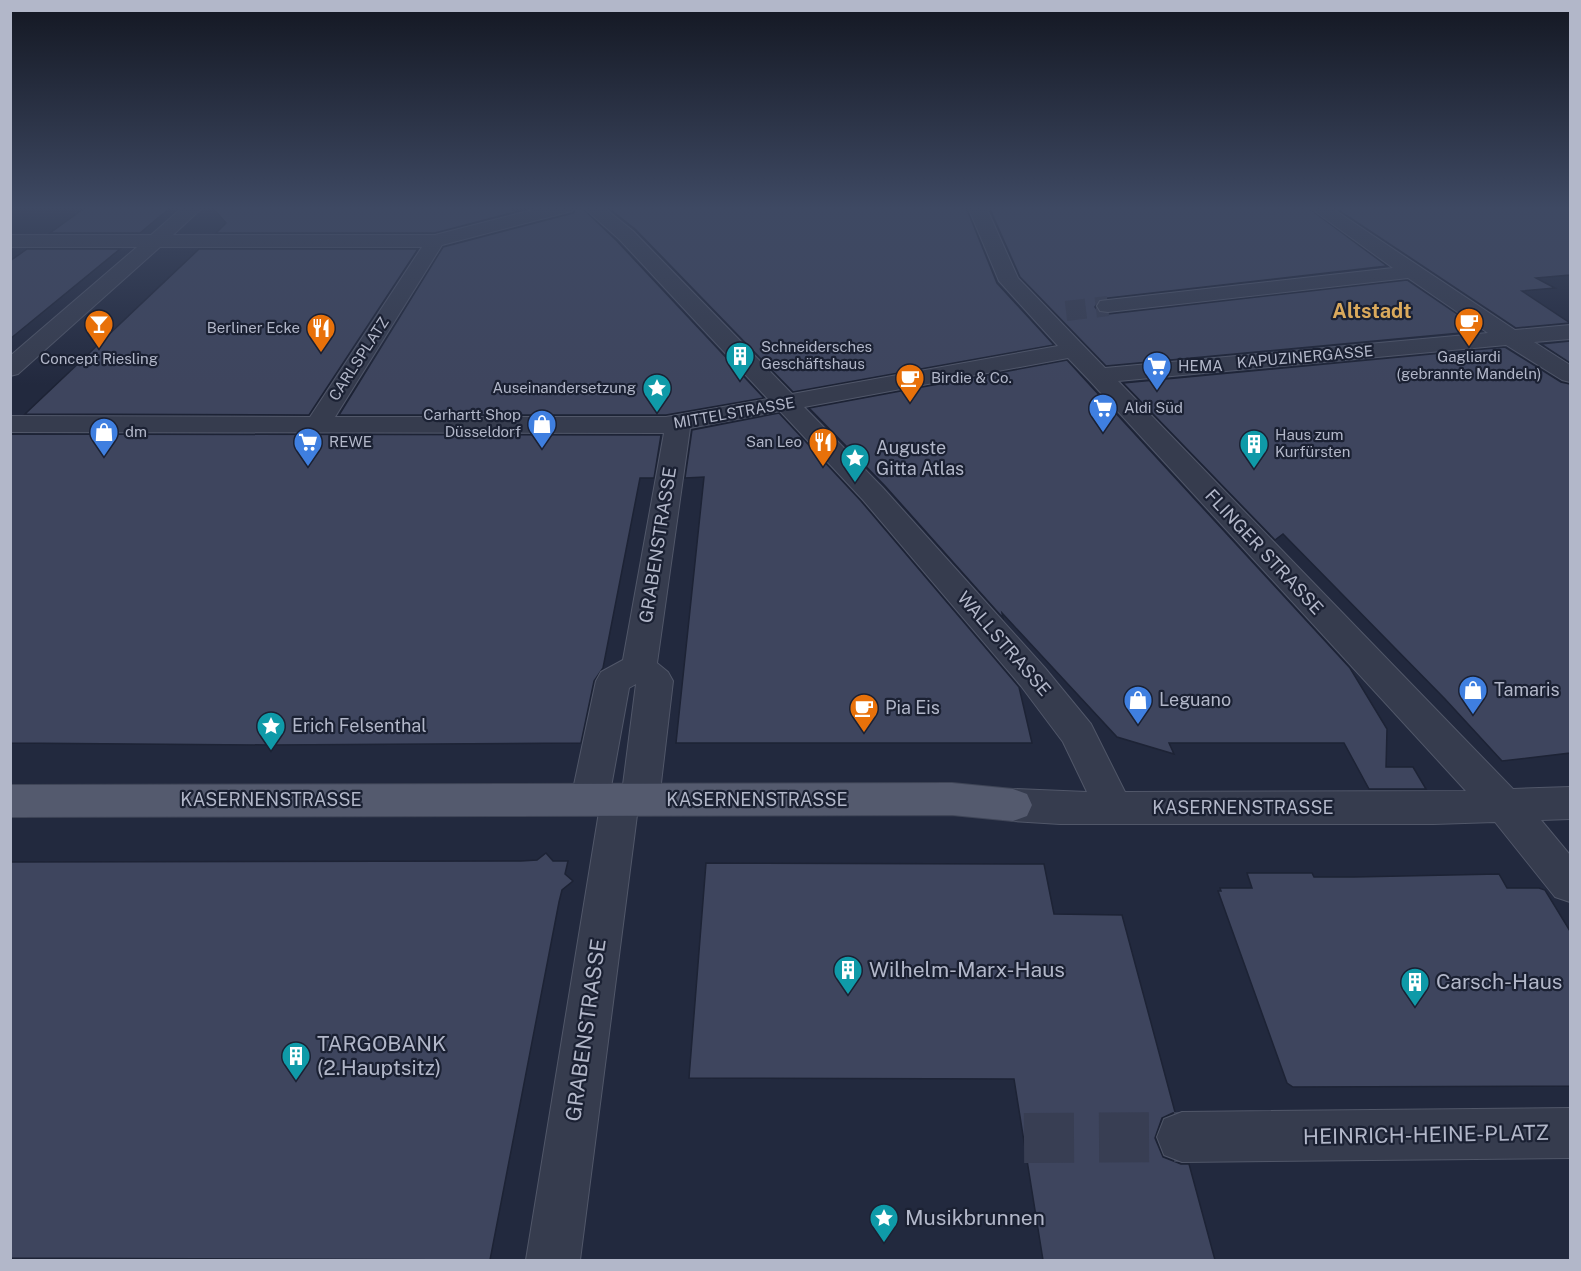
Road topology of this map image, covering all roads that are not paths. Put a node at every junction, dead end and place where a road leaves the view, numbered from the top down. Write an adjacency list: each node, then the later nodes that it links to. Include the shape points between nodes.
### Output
1 (127, 266): 13 (street)
2 (419, 266): 19 (street, CARLSPLATZ)
3 (656, 266): 16 (street, WALLSTRASSE)
4 (1001, 266): 9 (street, FLINGER STRASSE)
5 (1403, 266): 6 (street)
6 (1411, 272): 7 (street); 11 (street)
7 (1108, 306)
8 (1066, 311): 9 (street)
9 (1038, 314): 12 (street, FLINGER STRASSE)
10 (1570, 332): 11 (street, KAPUZINERGASSE)
11 (1512, 337): 14 (street); 15 (street, KAPUZINERGASSE)
12 (1074, 350): 15 (street, FLINGER STRASSE); 16 (street, MITTELSTRASSE)
13 (10, 369)
14 (1570, 375)
15 (1098, 376): 25 (street, FLINGER STRASSE)
16 (788, 404): 18 (street, MITTELSTRASSE); 26 (street, WALLSTRASSE, via 881,493 1033,677 1078,734)
17 (10, 424): 19 (street)
18 (678, 424): 19 (street, MITTELSTRASSE); 20 (street, GRABENSTRASSE)
19 (317, 425)
20 (639, 667): 21 (street, GRABENSTRASSE, via 656,681); 21 (street, GRABENSTRASSE, via 613,681)
21 (617, 800): 22 (main road, KASERNENSTRASSE); 24 (main road, KASERNENSTRASSE, via 952,799); 30 (street, GRABENSTRASSE)
22 (10, 801)
23 (1570, 803): 25 (street, KASERNENSTRASSE)
24 (1013, 805): 26 (street, KASERNENSTRASSE)
25 (1503, 805): 26 (street, KASERNENSTRASSE); 27 (street, FLINGER STRASSE)
26 (1113, 808)
27 (1570, 884)
28 (1570, 1133): 29 (street, HEINRICH-HEINE-PLATZ)
29 (1182, 1137)
30 (553, 1260)

